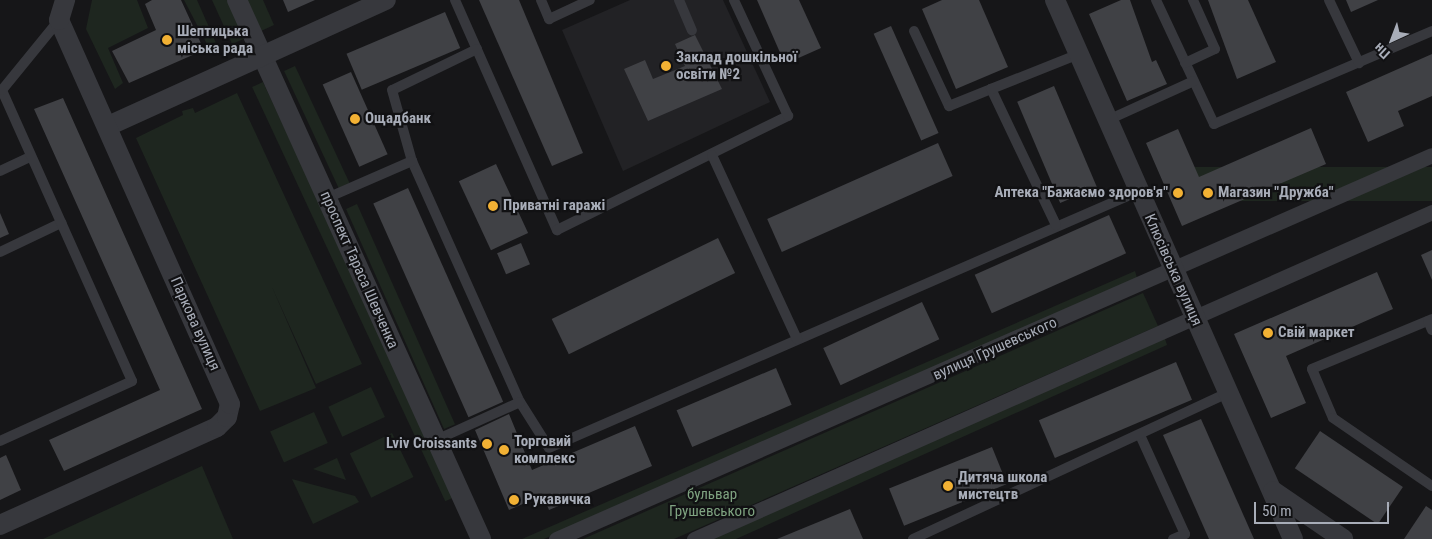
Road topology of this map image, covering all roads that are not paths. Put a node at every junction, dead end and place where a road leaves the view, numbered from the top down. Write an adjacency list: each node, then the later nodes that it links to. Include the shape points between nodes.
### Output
1 (65, 0): 13 (street)
2 (237, 0): 18 (street, проспект Тараса Шевченка)
3 (386, 0): 18 (street)
4 (455, 0): 17 (lane)
5 (541, 0): 6 (lane, via 549,19)
6 (590, 0)
7 (679, 0): 14 (lane)
8 (734, 0): 27 (lane, via 788,116)
9 (1156, 0): 20 (lane)
10 (1193, 0): 20 (lane, via 1215,49)
11 (1329, 0): 21 (lane)
12 (1059, 1): 19 (street, Клюсівська вулиця)
13 (60, 20): 25 (street, Паркова вулиця); 28 (lane, via 2,90)
14 (692, 30)
15 (914, 31): 23 (lane, via 949,106)
16 (1432, 31): 21 (lane)
17 (476, 49): 27 (lane, via 557,230); 29 (lane, via 392,90)
18 (262, 54): 25 (street); 32 (street, проспект Тараса Шевченка)
19 (1079, 54): 23 (lane); 24 (street, Клюсівська вулиця)
20 (1185, 63): 22 (lane)
21 (1359, 63): 22 (lane, via 1214,124)
22 (1194, 81): 24 (lane)
23 (991, 89): 35 (lane)
24 (1108, 120): 31 (street, Клюсівська вулиця)
25 (108, 126): 48 (street, Паркова вулиця, via 230,404 228,417 217,427)
26 (1432, 154): 37 (street, вулиця Грушевського)
27 (712, 155): 40 (lane)
28 (30, 157): 30 (lane); 34 (lane)
29 (412, 161): 32 (lane); 42 (lane)
30 (0, 171)
31 (1139, 191): 35 (lane); 37 (street, Клюсівська вулиця)
32 (328, 198): 44 (street, проспект Тараса Шевченка)
33 (1432, 212): 38 (street)
34 (61, 223): 36 (lane); 45 (lane, via 132,381)
35 (1056, 225): 40 (lane)
36 (0, 252)
37 (1173, 270): 38 (street, Клюсівська вулиця); 50 (street, вулиця Грушевського)
38 (1195, 319): 41 (street, Клюсівська вулиця); 51 (street)
39 (1430, 323): 46 (lane, via 1312,368 1333,418)
40 (797, 339): 42 (lane, via 549,448)
41 (1228, 393): 43 (lane); 47 (street, Клюсівська вулиця)
42 (520, 402): 44 (lane)
43 (1140, 435): 52 (lane); 53 (lane, via 1185,534)
44 (436, 440): 49 (street, проспект Тараса Шевченка)
45 (0, 441)
46 (1432, 486)
47 (1273, 491): 54 (street, Клюсівська вулиця); 55 (street)
48 (0, 525)
49 (481, 539)
50 (556, 539)
51 (694, 539)
52 (913, 539)
53 (1173, 539)
54 (1293, 539)
55 (1343, 539)

